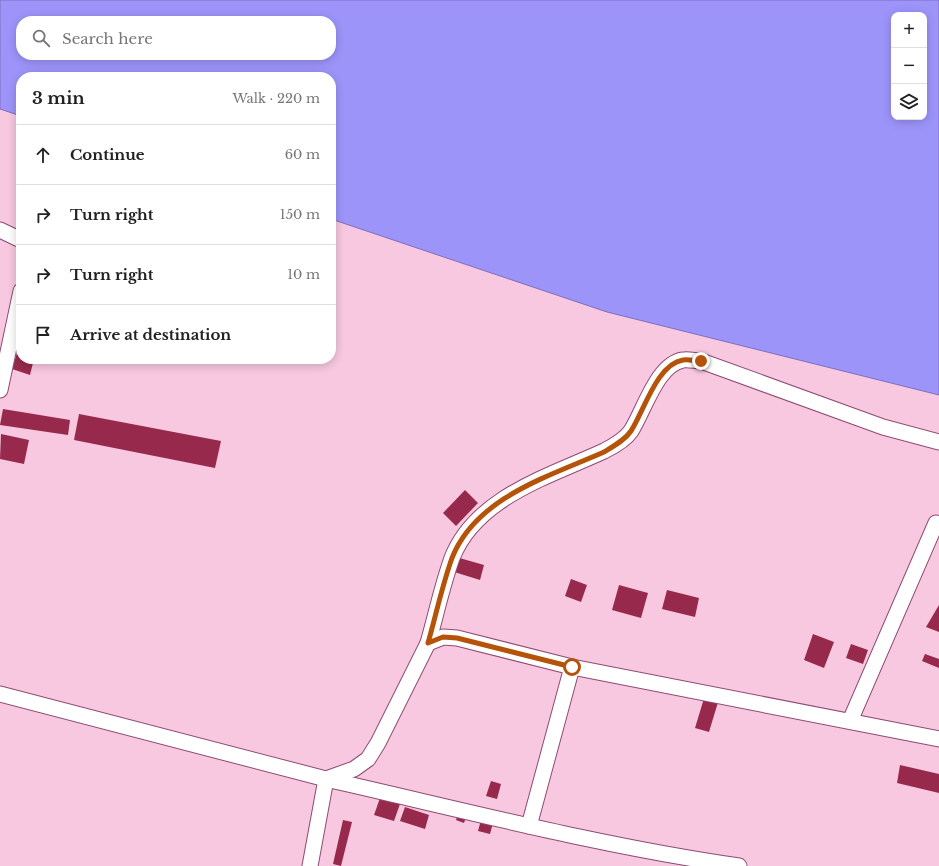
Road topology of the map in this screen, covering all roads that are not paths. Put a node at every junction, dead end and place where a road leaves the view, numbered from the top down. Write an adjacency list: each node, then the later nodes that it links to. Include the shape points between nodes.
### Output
1 (0, 230): 2 (street)
2 (16, 238)
3 (16, 315): 4 (street)
4 (0, 390)
5 (939, 442): 7 (street, via 883,427 701,361 682,360 669,367 656,382 631,432 618,444 514,492 488,511 466,534 452,558)
6 (936, 524): 10 (street)
7 (428, 643): 8 (street, via 443,637 457,638); 12 (street, via 368,759 354,769)
8 (572, 667): 10 (street); 13 (street)
9 (0, 694): 12 (street)
10 (850, 721): 11 (street)
11 (939, 739)
12 (326, 778): 13 (street); 15 (street)
13 (529, 826): 14 (street)
14 (695, 862): 16 (street)
15 (310, 866)
16 (739, 866)

